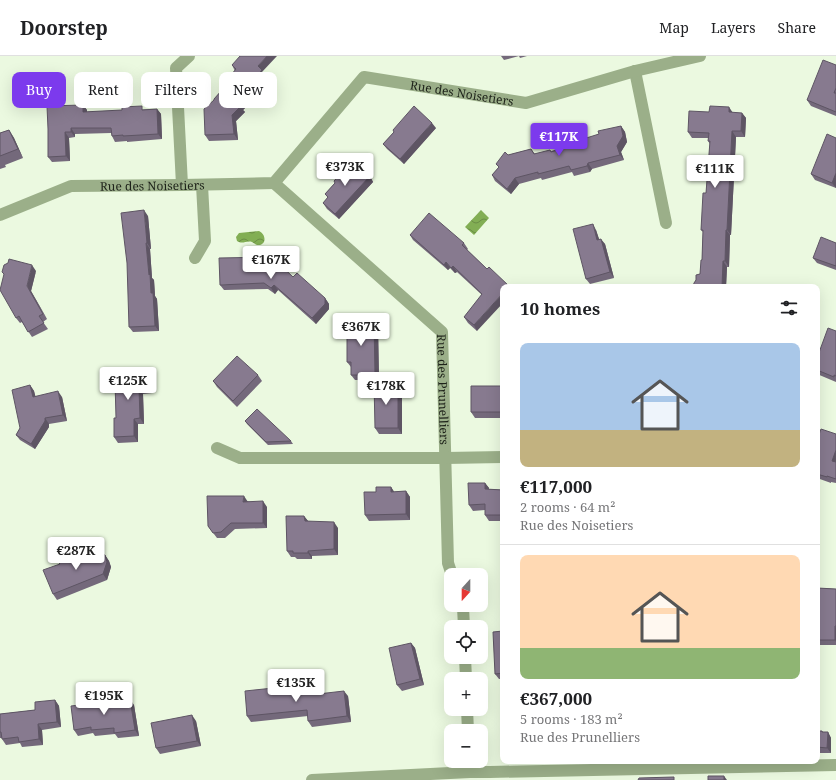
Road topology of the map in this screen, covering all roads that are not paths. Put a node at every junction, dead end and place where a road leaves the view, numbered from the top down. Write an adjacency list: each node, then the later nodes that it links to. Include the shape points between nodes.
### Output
1 (189, 56): 6 (street, via 176,68)
2 (700, 56): 3 (street, Rue des Noisetiers)
3 (635, 71): 4 (street, Rue des Noisetiers, via 526,103 364,77); 8 (street)
4 (274, 183): 5 (street, Rue des Noisetiers); 12 (street, Rue des Prunelliers, via 442,332)
5 (202, 185): 6 (street, Rue des Noisetiers); 9 (street, via 205,241)
6 (182, 186): 7 (street, Rue des Noisetiers, via 71,186)
7 (0, 215)
8 (666, 223)
9 (195, 258)
10 (217, 448): 12 (street, via 240,458)
11 (500, 457): 12 (street)
12 (446, 458): 13 (street, Rue des Prunelliers)
13 (450, 568)
14 (836, 765): 16 (street, via 490,772)
15 (457, 768): 17 (street)
16 (473, 768)
17 (312, 780)

